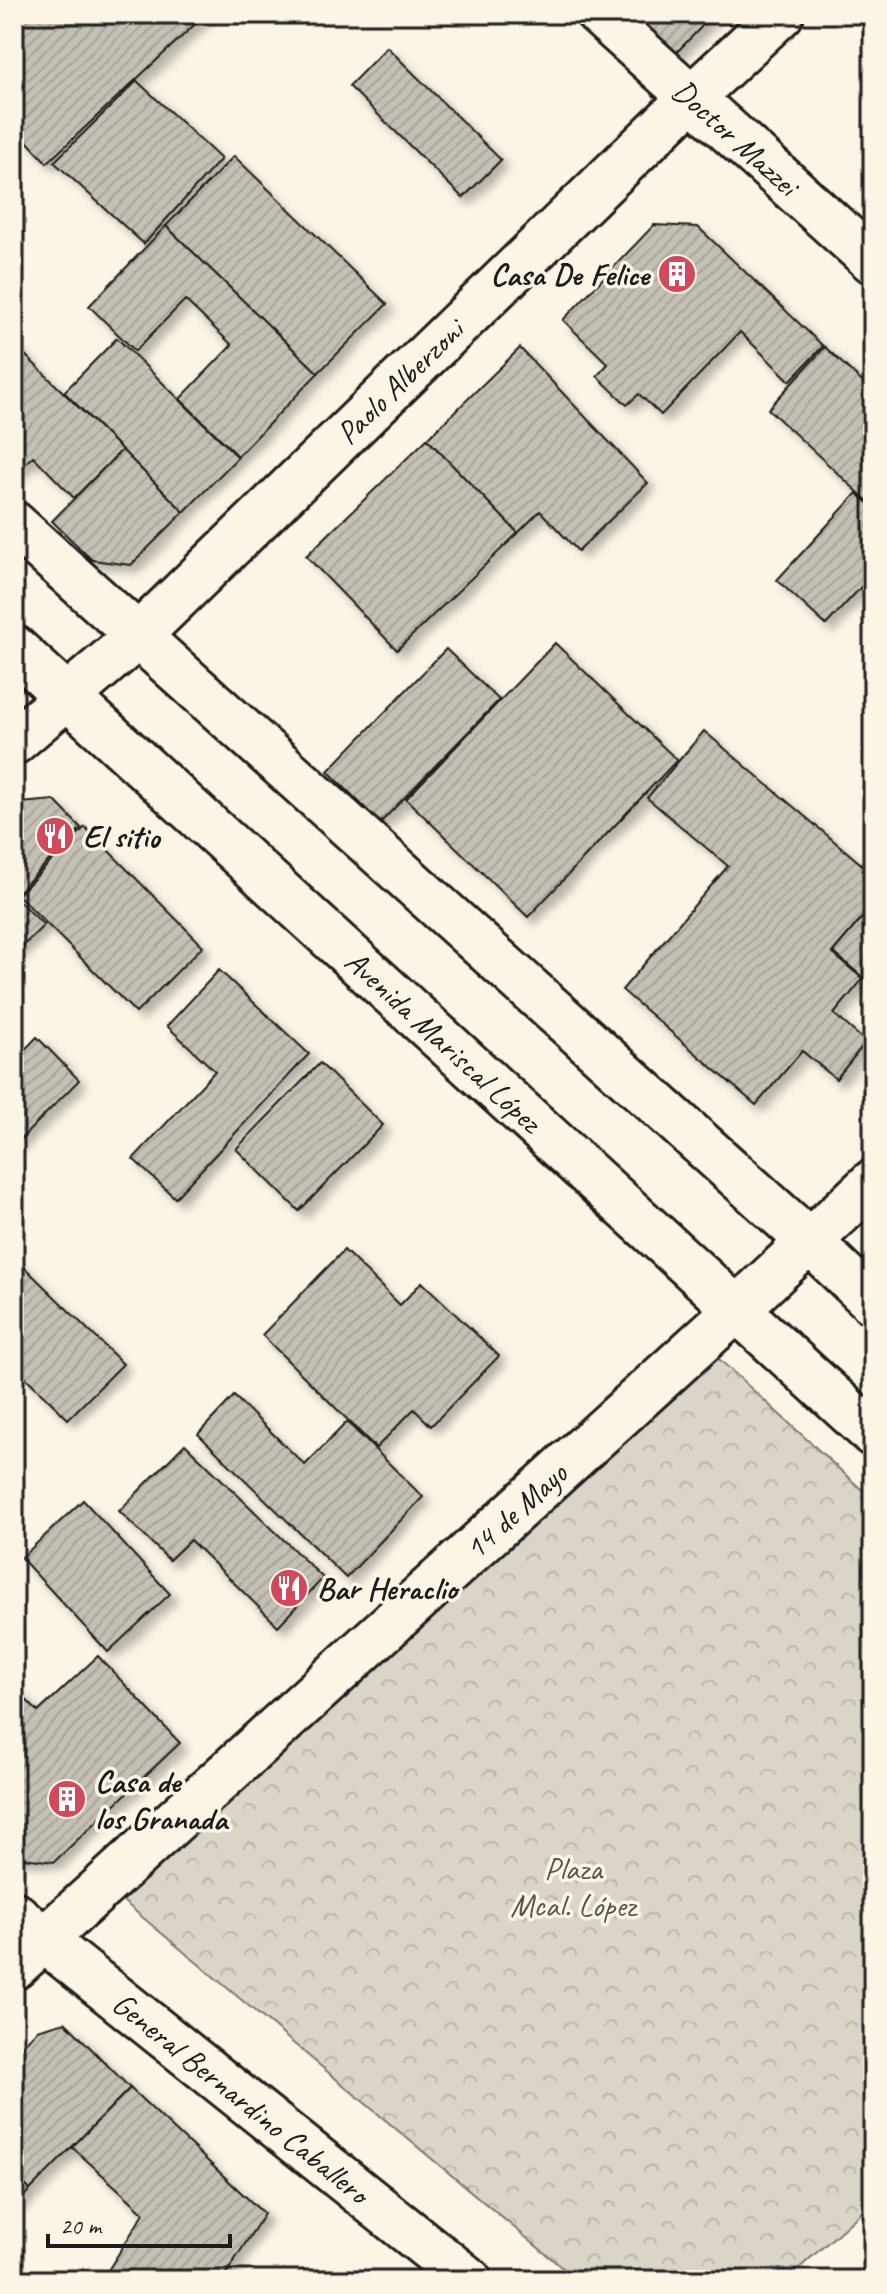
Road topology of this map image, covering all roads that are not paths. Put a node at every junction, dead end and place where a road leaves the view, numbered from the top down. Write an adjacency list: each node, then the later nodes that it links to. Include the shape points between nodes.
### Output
1 (599, 14): 3 (main road, Doctor Mazzei)
2 (781, 14): 3 (main road, Paolo Alberzoni)
3 (693, 96): 4 (main road, Doctor Mazzei); 6 (main road, Paolo Alberzoni)
4 (873, 261)
5 (14, 524): 6 (main road)
6 (138, 636): 8 (main road, Paolo Alberzoni); 11 (main road)
7 (14, 648): 8 (main road, Avenida Mariscal López)
8 (67, 695): 9 (main road, Paolo Alberzoni); 13 (main road, Avenida Mariscal López)
9 (14, 742)
10 (873, 1182): 11 (main road, 14 de Mayo)
11 (809, 1241): 12 (main road); 13 (main road, 14 de Mayo)
12 (873, 1302)
13 (737, 1309): 14 (main road, Avenida Mariscal López); 15 (main road, 14 de Mayo)
14 (873, 1434)
15 (24, 1940): 16 (main road, General Bernardino Caballero)
16 (469, 2280)

